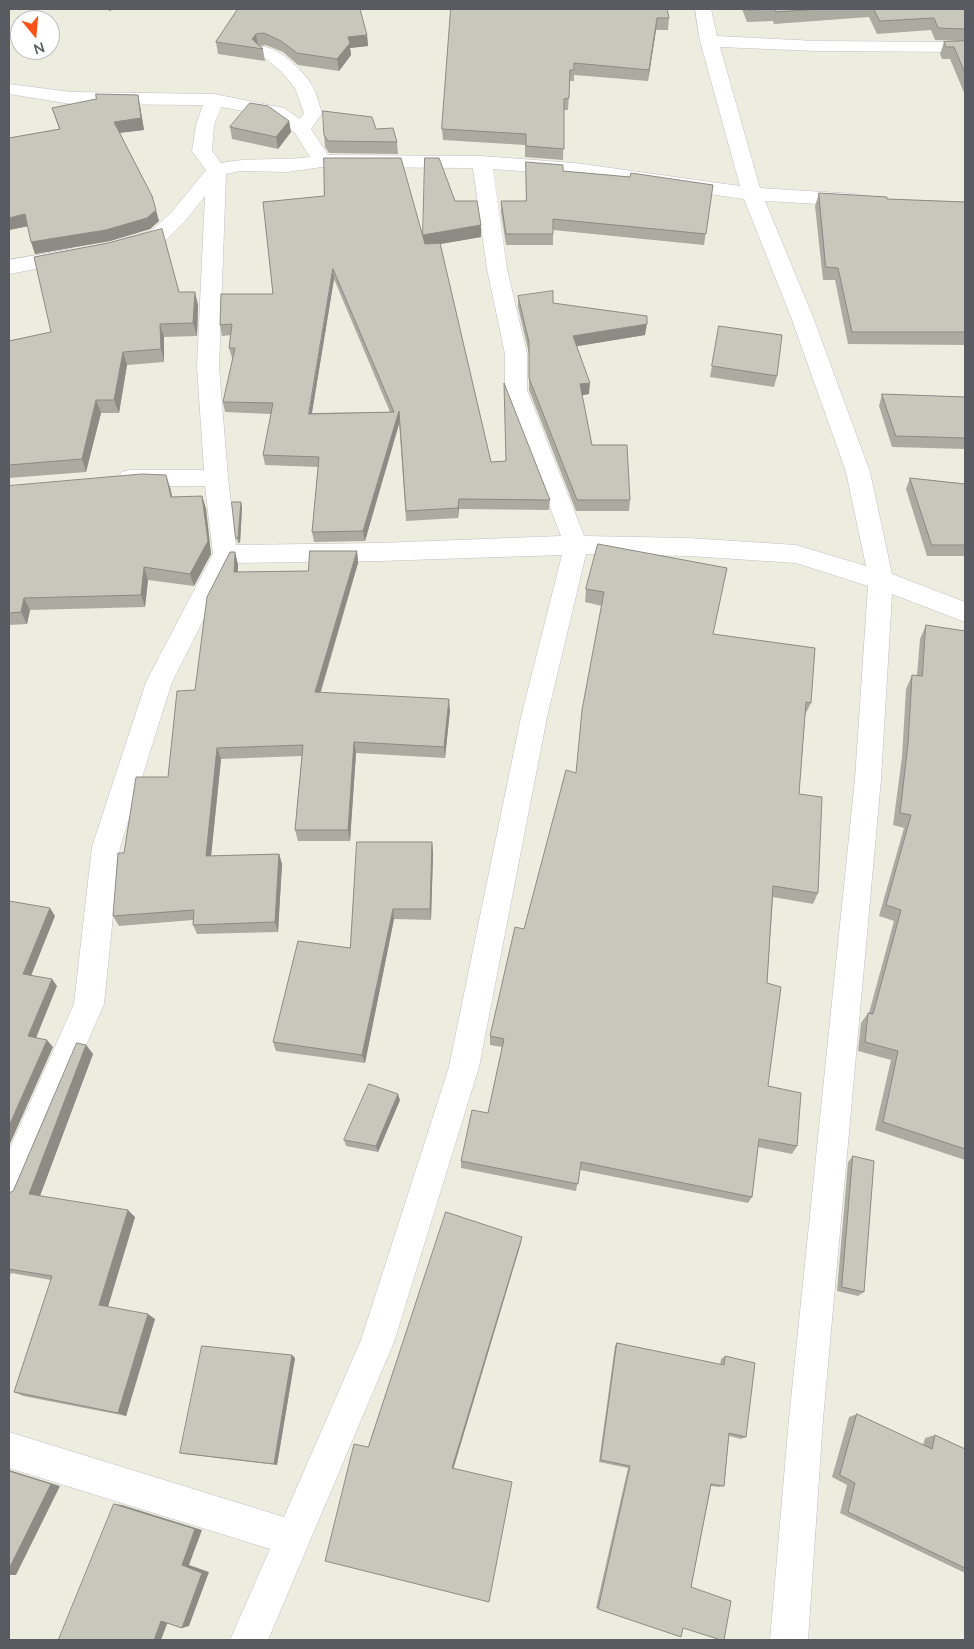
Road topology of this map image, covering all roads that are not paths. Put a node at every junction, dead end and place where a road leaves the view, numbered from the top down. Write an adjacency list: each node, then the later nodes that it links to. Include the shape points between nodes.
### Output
1 (703, 9): 2 (street)
2 (709, 41): 3 (street); 11 (street)
3 (965, 47)
4 (265, 51): 7 (street, via 286,67 304,88 313,113)
5 (9, 89): 6 (street, via 70,98)
6 (214, 100): 7 (street, via 277,112); 10 (street, via 205,125 202,151)
7 (302, 129): 8 (street)
8 (322, 161): 9 (street); 10 (street, via 287,166 240,165)
9 (482, 162): 11 (street, via 575,169); 16 (street, via 496,269 516,354 516,390)
10 (216, 170): 13 (street, via 158,236); 14 (street, via 208,367)
11 (752, 194): 12 (street); 18 (street, via 802,317 858,472)
12 (878, 201)
13 (9, 267)
14 (216, 478): 15 (street); 17 (street)
15 (107, 480)
16 (576, 545): 17 (street); 18 (street, via 689,547 796,554); 22 (street, via 534,718 464,1067 377,1342)
17 (225, 554): 20 (street, via 159,682 106,847 89,1004)
18 (881, 580): 19 (street); 24 (street, via 868,778 807,1409)
19 (965, 612)
20 (9, 1186)
21 (9, 1450): 22 (street)
22 (293, 1538): 23 (street)
23 (249, 1640)
24 (789, 1640)

